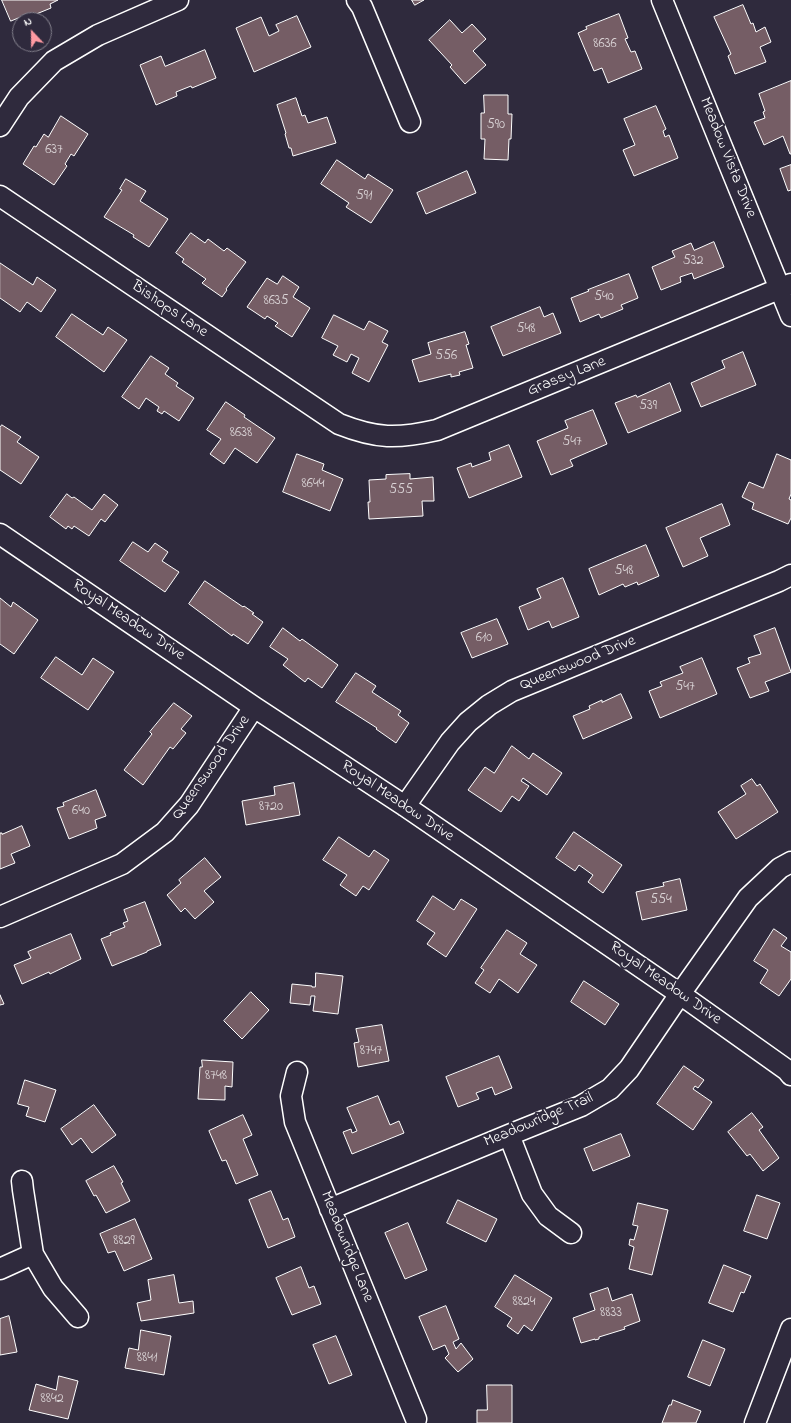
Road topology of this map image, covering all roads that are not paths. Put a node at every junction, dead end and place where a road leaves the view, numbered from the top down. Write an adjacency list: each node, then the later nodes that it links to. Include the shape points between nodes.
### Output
1 (178, 0): 5 (street, via 98,35 54,61 19,97)
2 (356, 0): 4 (street, via 362,7)
3 (662, 0): 7 (street, Meadow Vista Drive)
4 (410, 122)
5 (0, 126)
6 (0, 196): 9 (street, Bishops Lane)
7 (786, 287): 8 (street, Meadow Vista Drive); 9 (street, Grassy Lane, via 437,430 412,435 386,436)
8 (791, 316)
9 (339, 424)
10 (0, 534): 12 (street, Royal Meadow Drive)
11 (791, 575): 13 (street, Queenswood Drive, via 512,691 496,700 456,735)
12 (254, 707): 13 (street, Royal Meadow Drive); 15 (street, Queenswood Drive, via 189,805 165,832 122,864)
13 (405, 806): 16 (street, Royal Meadow Drive)
14 (791, 862): 16 (street, Meadowridge Trail, via 780,868 748,898)
15 (0, 917)
16 (680, 994): 18 (street, Royal Meadow Drive); 19 (street, Meadowridge Trail, via 629,1069 610,1089 581,1106)
17 (297, 1072): 21 (street, Meadowridge Lane, via 291,1096 295,1122)
18 (791, 1075)
19 (508, 1135): 21 (street, Meadowridge Trail); 22 (street, via 532,1194 548,1216)
20 (22, 1181): 23 (street)
21 (330, 1209): 28 (street, Meadowridge Lane)
22 (571, 1234)
23 (33, 1254): 24 (street); 25 (street, via 53,1288)
24 (0, 1269)
25 (78, 1317)
26 (791, 1329): 27 (street)
27 (786, 1358): 29 (street)
28 (416, 1419)
29 (755, 1423)

